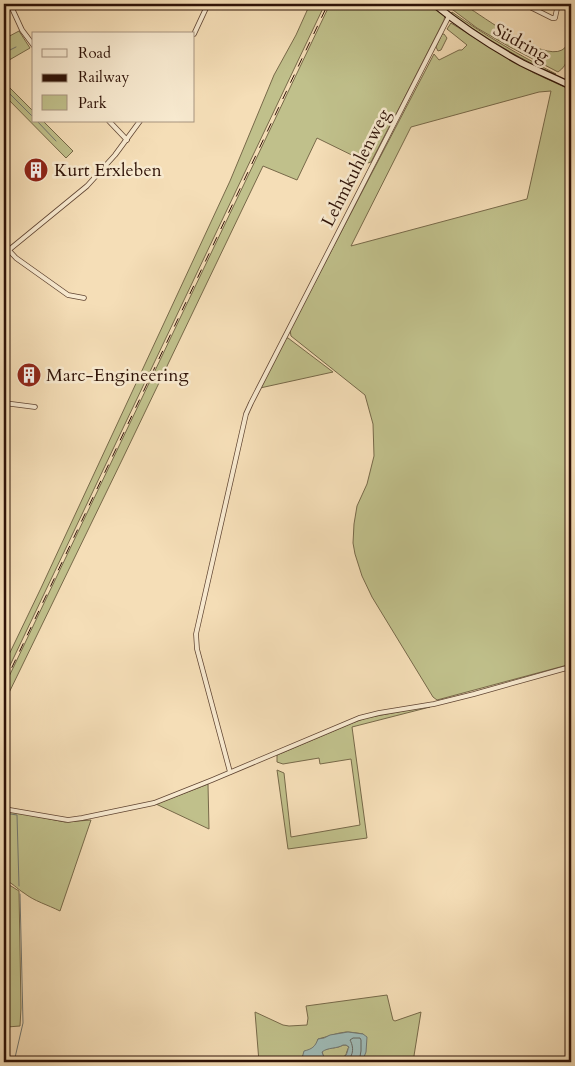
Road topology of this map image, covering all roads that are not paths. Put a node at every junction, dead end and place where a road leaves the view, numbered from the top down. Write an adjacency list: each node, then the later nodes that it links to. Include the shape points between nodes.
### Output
1 (10, 4): 8 (street)
2 (208, 4): 7 (street)
3 (434, 4): 6 (main road, Südring)
4 (524, 4): 5 (street, via 555,18)
5 (558, 4)
6 (449, 16): 10 (main road, Südring, via 507,54); 21 (street, Lehmkuhlenweg, via 246,414 196,634 197,649)
7 (195, 32)
8 (32, 43)
9 (571, 70): 10 (street)
10 (568, 84)
11 (110, 122): 13 (street)
12 (139, 122): 13 (street)
13 (127, 140): 15 (street, via 87,186)
14 (4, 245): 15 (street)
15 (8, 250): 16 (street); 17 (street, via 68,295)
16 (4, 254)
17 (84, 298)
18 (4, 403): 19 (street)
19 (35, 406)
20 (571, 667): 21 (street, via 434,704 359,718)
21 (230, 772): 22 (street, via 154,803 82,818 68,820)
22 (4, 808)

